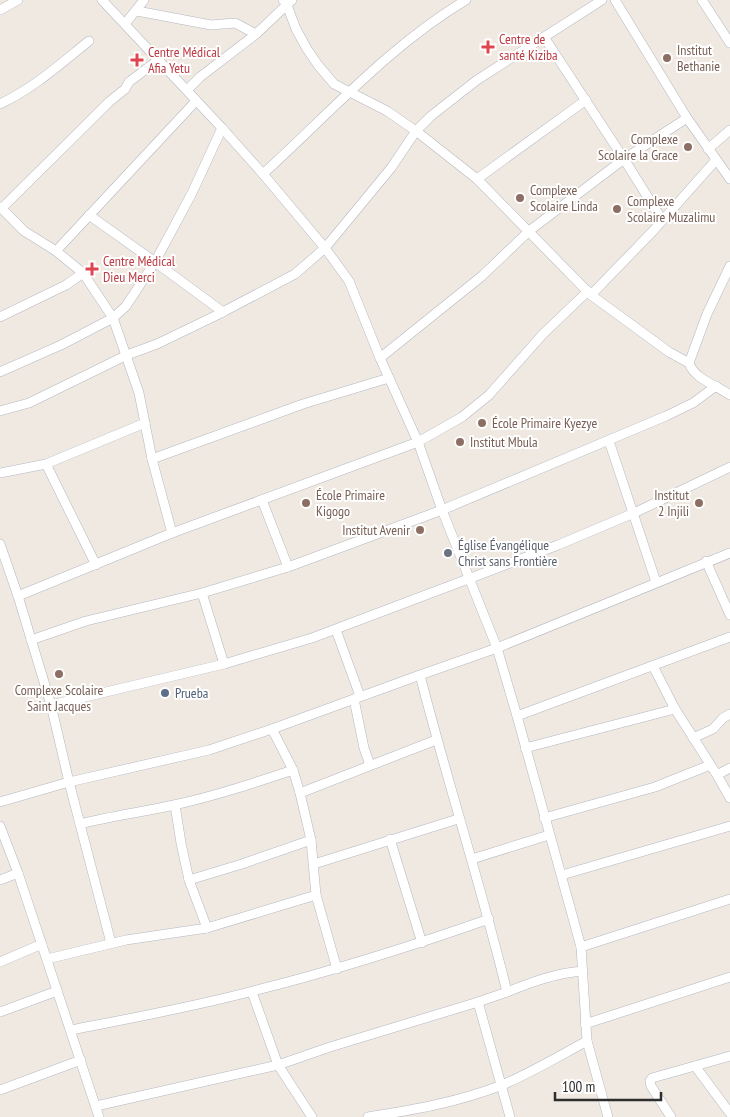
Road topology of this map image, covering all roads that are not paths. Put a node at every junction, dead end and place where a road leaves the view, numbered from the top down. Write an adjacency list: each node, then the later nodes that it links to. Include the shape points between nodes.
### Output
1 (18, 0): 9 (street)
2 (102, 0): 11 (street)
3 (144, 0): 10 (street)
4 (466, 0): 18 (street, via 429,24)
5 (602, 0): 13 (street)
6 (702, 0): 15 (street)
7 (619, 1): 22 (street)
8 (288, 2): 12 (street); 18 (street, via 296,29 318,65 334,84)
9 (0, 10)
10 (137, 11): 11 (street); 12 (street, via 211,25 235,24)
11 (125, 24): 16 (street)
12 (256, 34): 17 (street)
13 (544, 37): 19 (street); 25 (street, via 477,80)
14 (89, 40): 21 (street, via 37,83)
15 (730, 43)
16 (158, 60): 17 (street); 32 (street, via 130,82)
17 (187, 90): 20 (street)
18 (350, 92): 25 (street); 29 (street)
19 (586, 100): 27 (street); 30 (street)
20 (196, 101): 23 (street); 33 (street)
21 (0, 104)
22 (687, 118): 26 (street); 27 (street)
23 (222, 128): 29 (street); 38 (street)
24 (730, 130): 26 (street)
25 (416, 131): 30 (street); 36 (street)
26 (708, 149): 28 (street)
27 (624, 159): 34 (street); 35 (street)
28 (716, 160): 31 (street); 34 (street)
29 (262, 174): 36 (street)
30 (477, 179): 35 (street)
31 (730, 179)
32 (1, 208): 37 (street, via 24,231)
33 (89, 215): 37 (street); 38 (street)
34 (662, 220): 41 (street)
35 (529, 231): 41 (street); 46 (street, via 482,276)
36 (325, 248): 42 (street, via 295,274); 46 (street, via 349,281)
37 (56, 251): 40 (street)
38 (155, 262): 42 (street); 44 (street, via 126,306)
39 (730, 266): 47 (street)
40 (83, 273): 43 (street); 44 (street)
41 (589, 293): 47 (street); 55 (street, via 564,312 476,407)
42 (223, 312): 45 (street)
43 (0, 318)
44 (113, 318): 45 (street); 48 (street, via 61,345)
45 (127, 355): 52 (street, via 29,403); 53 (street)
46 (380, 358): 49 (street)
47 (689, 363): 50 (street, via 691,369)
48 (1, 368)
49 (389, 378): 55 (street); 56 (street, via 304,404)
50 (716, 386): 51 (street); 54 (street, via 693,403)
51 (730, 395)
52 (0, 411)
53 (145, 423): 56 (street); 57 (street)
54 (609, 440): 61 (street); 62 (street)
55 (418, 442): 60 (street); 61 (street)
56 (152, 459): 63 (street)
57 (46, 464): 59 (street); 67 (street)
58 (730, 467): 62 (street)
59 (0, 473)
60 (262, 500): 63 (street); 68 (street)
61 (442, 510): 68 (street); 69 (street)
62 (634, 513): 69 (street); 70 (street)
63 (172, 533): 67 (street)
64 (0, 544): 72 (street)
65 (730, 553): 66 (street)
66 (706, 561): 70 (street); 73 (street)
67 (96, 565): 72 (street)
68 (288, 567): 71 (street)
69 (469, 580): 74 (street); 77 (street)
70 (656, 582): 77 (street)
71 (202, 592): 76 (street); 78 (street)
72 (18, 596): 76 (street)
73 (730, 615)
74 (336, 630): 78 (street); 81 (street)
75 (730, 637): 79 (street)
76 (31, 640): 82 (street)
77 (497, 648): 80 (street); 85 (street)
78 (224, 664): 82 (street)
79 (653, 666): 83 (street); 85 (street)
80 (420, 675): 81 (street); 88 (street)
81 (357, 698): 86 (street); 90 (street, via 364,748)
82 (51, 705): 95 (street)
83 (675, 709): 87 (street); 89 (street)
84 (730, 714): 87 (street, via 713,729)
85 (517, 716): 89 (street)
86 (272, 729): 93 (street); 95 (street, via 181,757)
87 (693, 738): 91 (street)
88 (436, 740): 90 (street); 100 (street)
89 (526, 748): 101 (street)
90 (370, 765): 96 (street)
91 (710, 765): 94 (street); 101 (street, via 655,787)
92 (730, 768): 94 (street)
93 (292, 770): 96 (street); 99 (street)
94 (717, 775): 97 (street)
95 (69, 782): 98 (street); 102 (street)
96 (300, 793): 107 (street)
97 (730, 798)
98 (0, 802)
99 (175, 805): 102 (street); 113 (street)
100 (458, 818): 106 (street); 108 (street)
101 (544, 818): 105 (street)
102 (80, 824): 118 (street)
103 (0, 826): 110 (street)
104 (730, 826): 111 (street)
105 (549, 835): 108 (street); 111 (street)
106 (390, 839): 109 (street); 119 (street)
107 (311, 840): 109 (street); 113 (street)
108 (472, 859): 116 (street)
109 (314, 864): 114 (street)
110 (18, 873): 112 (street); 120 (street)
111 (562, 875): 121 (street)
112 (0, 880)
113 (190, 880): 117 (street)
114 (316, 895): 117 (street); 124 (street)
115 (730, 899): 121 (street)
116 (490, 919): 119 (street); 129 (street)
117 (207, 928): 118 (street)
118 (111, 943): 122 (street)
119 (422, 943): 124 (street)
120 (42, 944): 122 (street); 123 (street)
121 (581, 947): 125 (street)
122 (47, 959): 127 (street)
123 (0, 962)
124 (337, 969): 128 (street)
125 (583, 971): 129 (street, via 566,972); 132 (street)
126 (730, 977): 132 (street)
127 (57, 991): 131 (street); 133 (street)
128 (252, 992): 133 (street); 137 (street)
129 (507, 992): 130 (street)
130 (478, 1002): 137 (street); 139 (street)
131 (0, 1012)
132 (585, 1024): 134 (street)
133 (71, 1030): 136 (street)
134 (587, 1041): 139 (street); 148 (street)
135 (730, 1056): 138 (street)
136 (81, 1060): 140 (street); 141 (street)
137 (278, 1065): 141 (street); 145 (street)
138 (695, 1066): 142 (street); 149 (street, via 650,1081)
139 (501, 1085): 143 (street); 147 (street)
140 (0, 1090)
141 (96, 1106): 144 (street)
142 (730, 1113)
143 (393, 1115): 146 (street)
144 (100, 1117)
145 (312, 1117)
146 (368, 1117)
147 (510, 1117)
148 (608, 1117)
149 (671, 1117)

